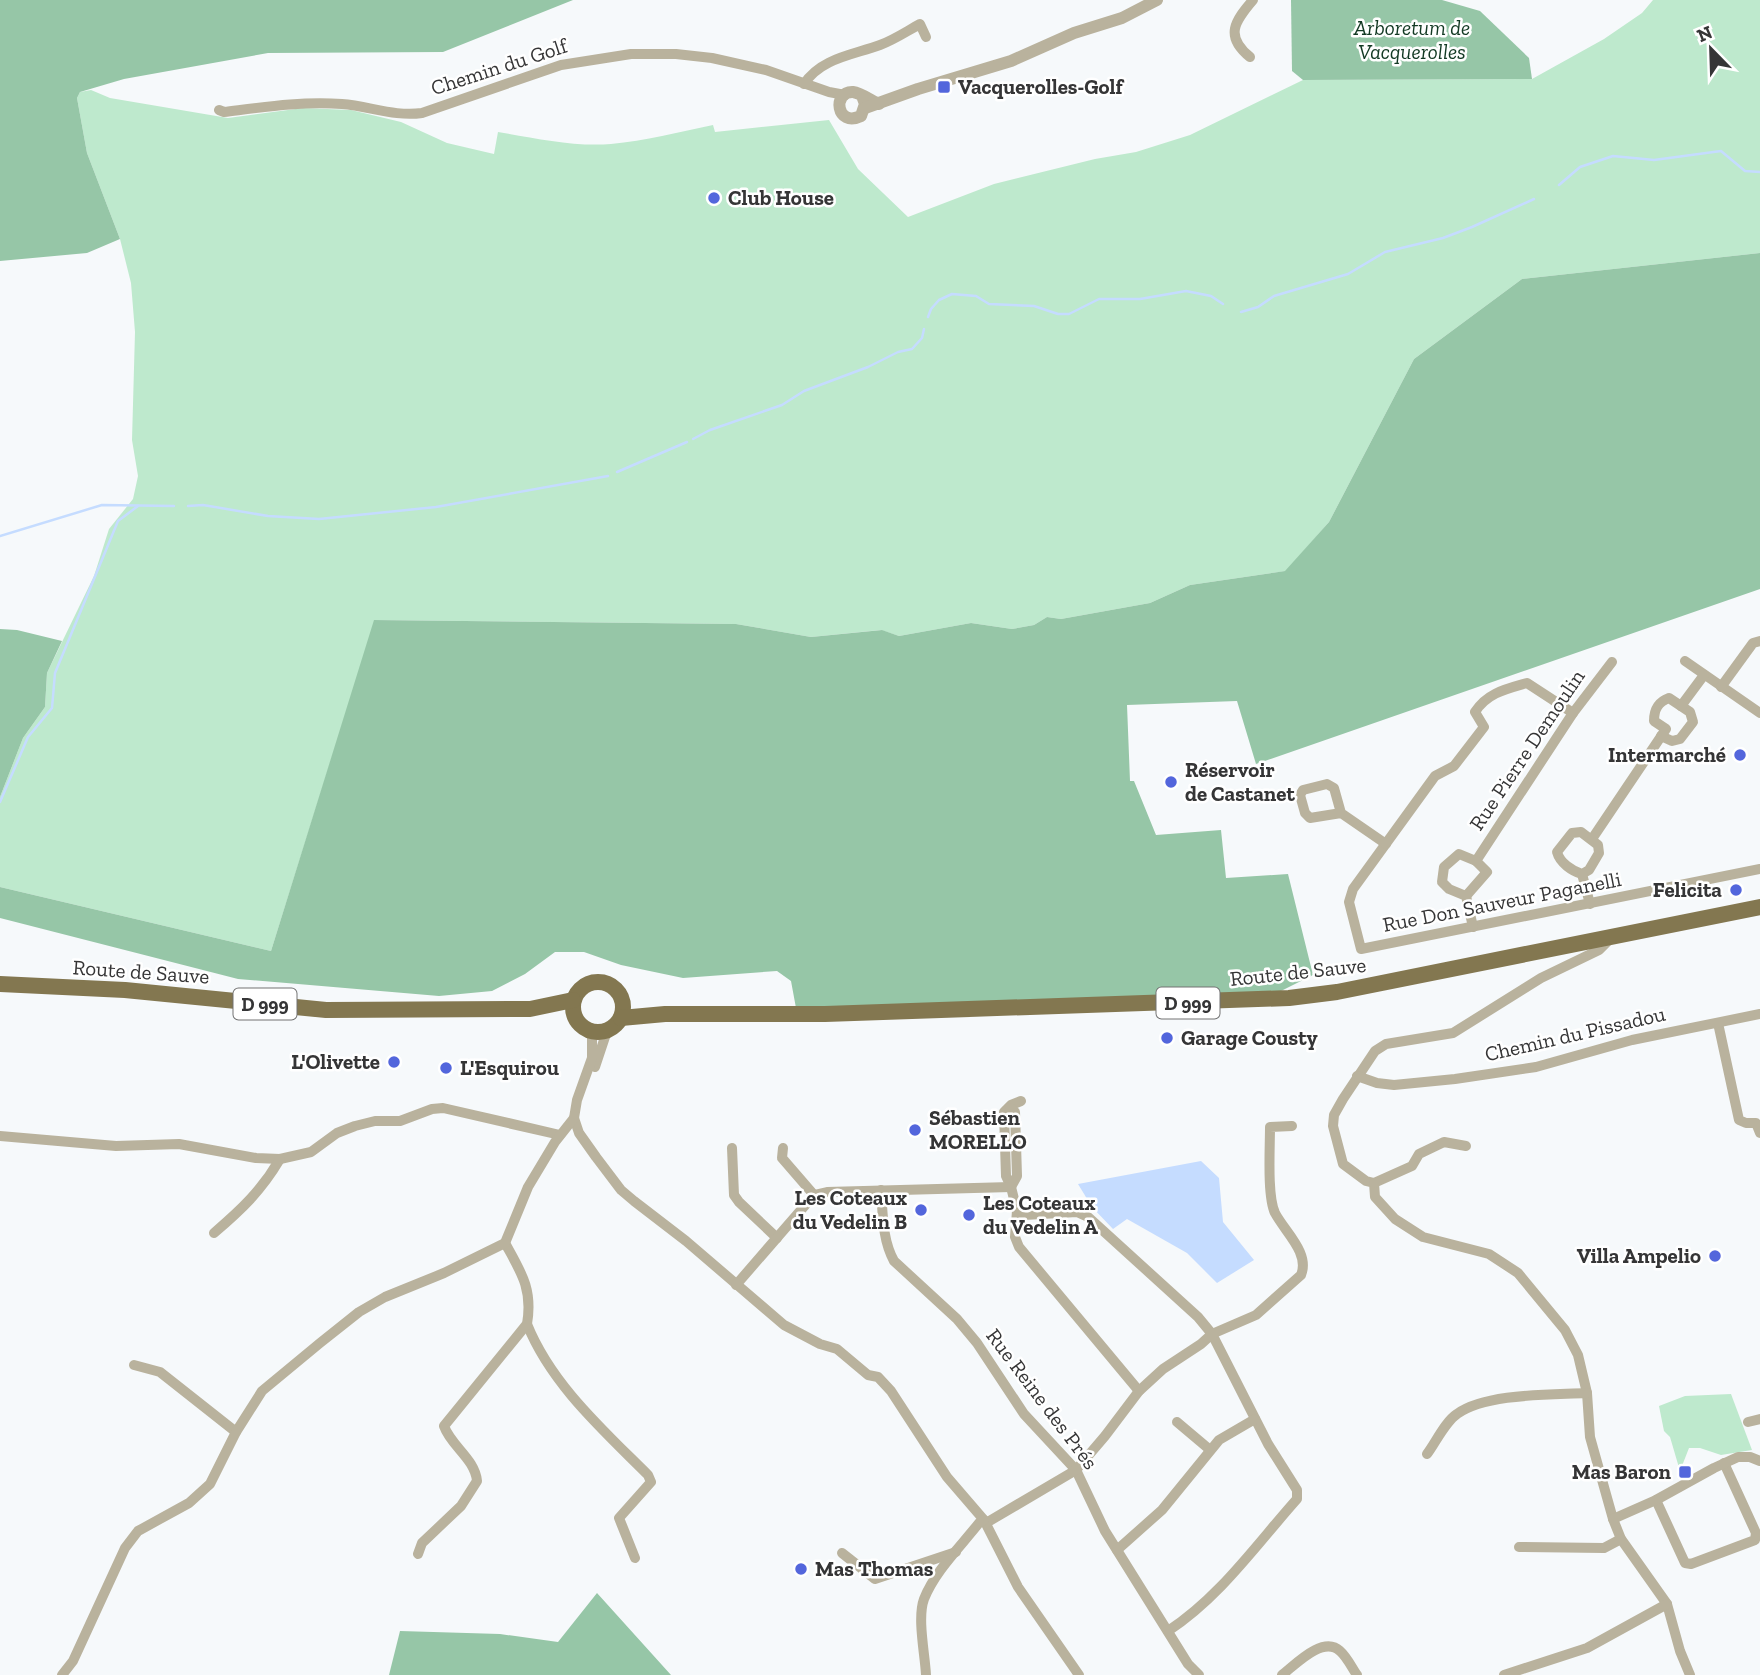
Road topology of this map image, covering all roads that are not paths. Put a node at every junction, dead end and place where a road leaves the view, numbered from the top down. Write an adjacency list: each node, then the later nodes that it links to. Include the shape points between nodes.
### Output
1 (1157, 0): 7 (street, via 1108,24 995,66 879,104)
2 (1254, 0): 4 (street, via 1236,20 1234,38)
3 (926, 37): 5 (street, via 920,24 812,71)
4 (1250, 57)
5 (804, 84): 6 (street, Chemin du Golf); 8 (street, Chemin du Golf, via 712,58 631,54 561,65 408,115 317,103)
6 (842, 99): 7 (street, via 854,92); 7 (street, via 841,113 850,119 861,116)
7 (864, 102)
8 (219, 110)
9 (1760, 640): 13 (street)
10 (1685, 661): 12 (street)
11 (1612, 662): 15 (street, Rue Pierre Demoulin)
12 (1704, 675): 13 (street); 14 (street)
13 (1721, 687): 16 (street)
14 (1681, 706): 17 (street, via 1690,712 1693,722 1681,739); 17 (street, via 1669,698 1654,710 1654,720 1666,729)
15 (1573, 713): 20 (street, Rue Don Sauveur Paganelli, via 1527,683 1481,702 1475,712 1484,727 1454,766 1435,776); 21 (street, Rue Pierre Demoulin)
16 (1760, 713)
17 (1661, 736): 19 (street)
18 (1341, 813): 18 (street, via 1334,788 1327,784 1300,795 1310,818); 20 (street)
19 (1592, 839): 23 (street, via 1599,853); 23 (street, via 1581,832 1572,833 1557,852 1559,859)
20 (1386, 844): 27 (street, Rue Don Sauveur Paganelli, via 1353,889 1349,902 1361,948)
21 (1476, 861): 24 (street, Rue Pierre Demoulin, via 1487,872); 24 (street, Rue Pierre Demoulin, via 1459,854 1444,867 1442,882)
22 (1760, 869): 25 (street, Rue Don Sauveur Paganelli)
23 (1582, 874): 25 (street)
24 (1466, 896): 27 (street)
25 (1590, 904): 27 (street, Rue Don Sauveur Paganelli)
26 (1760, 907): 28 (main road, Route de Sauve / D 999)
27 (1473, 927)
28 (1611, 938): 32 (main road, Route de Sauve / D 999, via 1289,998 825,1014); 37 (street, via 1599,950 1541,978 1453,1033 1386,1044)
29 (0, 984): 31 (main road, Route de Sauve / D 999, via 125,990 327,1010)
30 (573, 1000): 31 (main road, Route de Sauve / D 999); 32 (main road, via 582,987 599,982 614,988); 34 (main road)
31 (530, 1009): 34 (main road, Route de Sauve / D 999, via 560,1013)
32 (622, 1010): 36 (main road, via 613,1028)
33 (1760, 1014): 35 (street, Chemin du Pissadou)
34 (577, 1021): 36 (main road)
35 (1718, 1023): 37 (street, Chemin du Pissadou, via 1536,1067 1455,1079 1394,1084); 41 (street, via 1739,1119 1756,1123)
36 (600, 1031): 39 (street)
37 (1357, 1076): 48 (street, via 1334,1115 1333,1126 1343,1164)
38 (1021, 1101): 49 (street, via 1004,1112 1006,1176)
39 (574, 1118): 42 (street); 56 (street, via 579,1133 621,1189)
40 (1292, 1126): 58 (street, via 1270,1127 1271,1203 1303,1257 1303,1270 1256,1315)
41 (1760, 1133)
42 (560, 1135): 47 (street, via 443,1108 400,1121 355,1126 311,1152); 55 (street, via 528,1187)
43 (0, 1136): 47 (street, via 116,1146 179,1144)
44 (1466, 1146): 48 (street, via 1444,1142 1419,1154 1412,1166)
45 (732, 1147): 54 (street, via 734,1195)
46 (783, 1148): 51 (street, via 782,1158)
47 (280, 1159): 53 (street, via 264,1186)
48 (1374, 1183): 61 (street, via 1376,1197 1395,1219 1423,1237 1489,1254 1518,1273 1565,1330 1578,1355)
49 (1012, 1187): 50 (street); 52 (street)
50 (881, 1190): 51 (street); 71 (street, Rue Reine des Prés, via 884,1234 894,1261 957,1320 1024,1414)
51 (814, 1195): 54 (street)
52 (1017, 1211): 58 (street, via 1024,1215 1077,1212 1088,1217); 60 (street, via 1019,1247)
53 (214, 1233)
54 (777, 1238): 56 (street)
55 (505, 1242): 57 (street, via 530,1303); 66 (street, via 359,1312 262,1391)
56 (736, 1285): 74 (street, via 785,1325 837,1349 868,1375 878,1377 947,1477)
57 (527, 1324): 80 (street, via 444,1426 475,1470 477,1481 461,1506 422,1543); 81 (street, via 536,1346 579,1404 648,1475 651,1482 619,1518)
58 (1212, 1334): 60 (street); 62 (street)
59 (134, 1365): 66 (street, via 160,1372)
60 (1139, 1391): 71 (street)
61 (1587, 1393): 68 (street, via 1478,1403 1455,1415); 73 (street, via 1590,1437)
62 (1255, 1419): 67 (street); 83 (street, via 1297,1490 1297,1499 1224,1585)
63 (1760, 1419): 65 (street)
64 (1177, 1422): 67 (street)
65 (1748, 1422)
66 (236, 1432): 84 (street, via 210,1484 189,1503 138,1531 125,1548 73,1661)
67 (1209, 1449): 77 (street, via 1162,1510)
68 (1427, 1454)
69 (1728, 1462): 70 (street, via 1750,1457); 72 (street); 72 (street, via 1755,1540 1685,1563)
70 (1760, 1462)
71 (1076, 1470): 74 (street); 77 (street, Rue Reine des Prés)
72 (1656, 1500): 73 (street)
73 (1613, 1519): 75 (street)
74 (985, 1521): 78 (street); 86 (street, via 1018,1587)
75 (1621, 1539): 76 (street, via 1604,1548); 82 (street)
76 (1519, 1547)
77 (1117, 1550): 83 (street, Rue Reine des Prés)
78 (956, 1552): 79 (street, via 875,1579); 85 (street, via 923,1600)
79 (842, 1553)
80 (418, 1554)
81 (635, 1558)
82 (1667, 1604): 90 (street, via 1587,1648); 91 (street)
83 (1168, 1631): 87 (street, Rue Reine des Prés)
84 (62, 1675)
85 (926, 1675)
86 (1079, 1675)
87 (1199, 1675)
88 (1282, 1675): 89 (street, via 1317,1648 1331,1647 1340,1650)
89 (1357, 1675)
90 (1504, 1675)
91 (1690, 1675)

